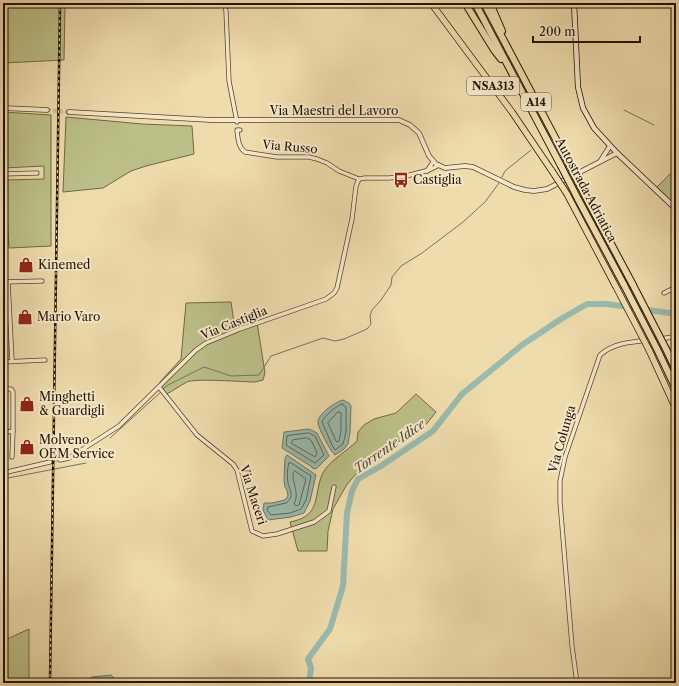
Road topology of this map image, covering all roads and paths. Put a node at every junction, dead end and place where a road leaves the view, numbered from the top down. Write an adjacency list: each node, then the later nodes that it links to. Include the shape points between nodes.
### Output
1 (224, 3): 13 (street, via 228,76)
2 (431, 3): 38 (highway, NSA313, bridge, via 512,112 566,194 650,350)
3 (465, 3): 9 (highway, via 494,50)
4 (475, 3): 9 (highway, Autostrada Adriatica / A14)
5 (484, 3): 8 (highway, Autostrada Adriatica / A14)
6 (490, 3): 8 (highway)
7 (574, 3): 15 (main road, via 580,97 590,121)
8 (504, 42): 34 (highway, Autostrada Adriatica / A14, bridge)
9 (509, 67): 36 (highway, Autostrada Adriatica / A14, bridge)
10 (3, 108): 11 (street)
11 (47, 110)
12 (69, 112): 13 (street, Via Maestri del Lavoro)
13 (236, 121): 18 (street, Via Maestri del Lavoro, via 399,120 419,133)
14 (240, 130): 23 (street, Via Russo, via 237,130 239,143 245,152 276,157 309,157)
15 (610, 146): 16 (main road); 17 (street, Via Russo)
16 (616, 153): 17 (street, Via Russo); 24 (main road)
17 (600, 161): 19 (street, Via Russo, via 556,185 534,191 514,187 473,167)
18 (433, 162): 19 (street); 20 (street)
19 (439, 166): 20 (street, Via Russo)
20 (426, 171): 23 (street, Via Russo, via 395,178)
21 (37, 173): 22 (street)
22 (3, 174)
23 (359, 179): 37 (street, Via Castiglia, via 334,293 326,299 206,343 196,350)
24 (676, 209)
25 (42, 281): 27 (street)
26 (3, 282): 27 (street)
27 (8, 282): 32 (street)
28 (676, 287): 29 (street)
29 (664, 293)
30 (676, 336): 46 (street, Via Colunga, via 616,345 600,355 564,456 560,502)
31 (45, 360): 32 (street)
32 (12, 361): 33 (street)
33 (3, 362)
34 (676, 370)
35 (3, 389): 39 (street, via 11,389 13,392)
36 (676, 389)
37 (161, 390): 42 (street, Via Castiglia, via 119,426 69,458); 45 (street, Via Maceri, via 197,435 237,470 252,531 263,536 277,534 314,522 329,511)
38 (676, 409)
39 (13, 431): 40 (street); 41 (street)
40 (3, 433)
41 (12, 458)
42 (60, 460)
43 (50, 462): 44 (street)
44 (3, 473)
45 (334, 487)
46 (577, 683)

